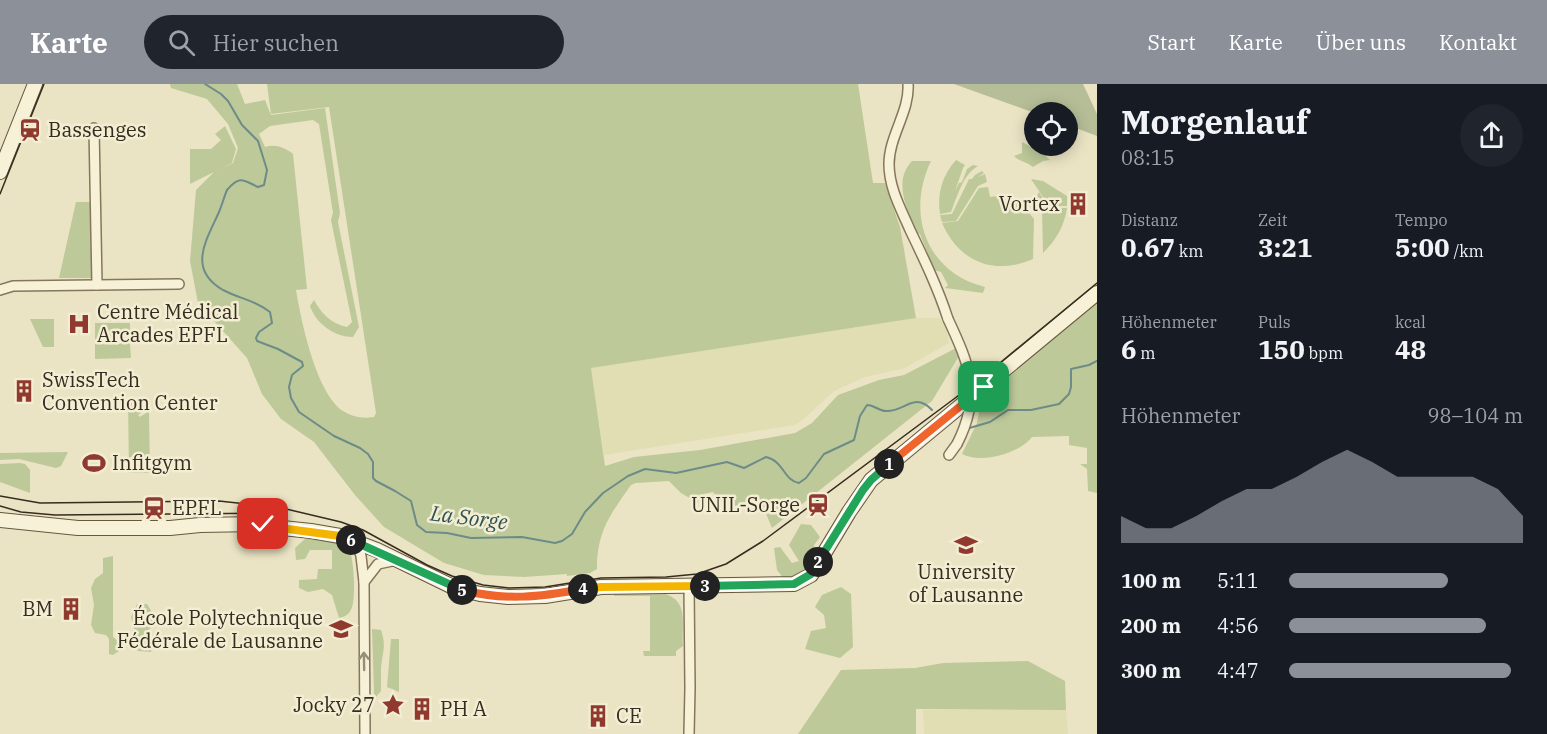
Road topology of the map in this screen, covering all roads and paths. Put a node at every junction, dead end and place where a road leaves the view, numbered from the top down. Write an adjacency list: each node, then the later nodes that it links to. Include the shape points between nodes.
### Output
1 (35, 84): 4 (street)
2 (908, 84): 9 (street, bridge, via 890,153 890,177 896,199 965,354 972,388 969,414)
3 (94, 128): 6 (street)
4 (0, 172)
5 (179, 284): 6 (street)
6 (97, 285): 7 (street, via 13,286)
7 (0, 290)
8 (1097, 293): 14 (street, via 871,480 805,579 794,584)
9 (949, 455)
10 (0, 520): 11 (street, via 78,528 260,531 273,527)
11 (357, 542): 12 (street); 13 (street)
12 (397, 560): 13 (street, via 378,564); 14 (street, via 455,588 508,597 545,596 599,587)
13 (364, 582): 15 (street, one-way to 13)
14 (689, 586): 16 (street)
15 (365, 734)
16 (688, 734)

